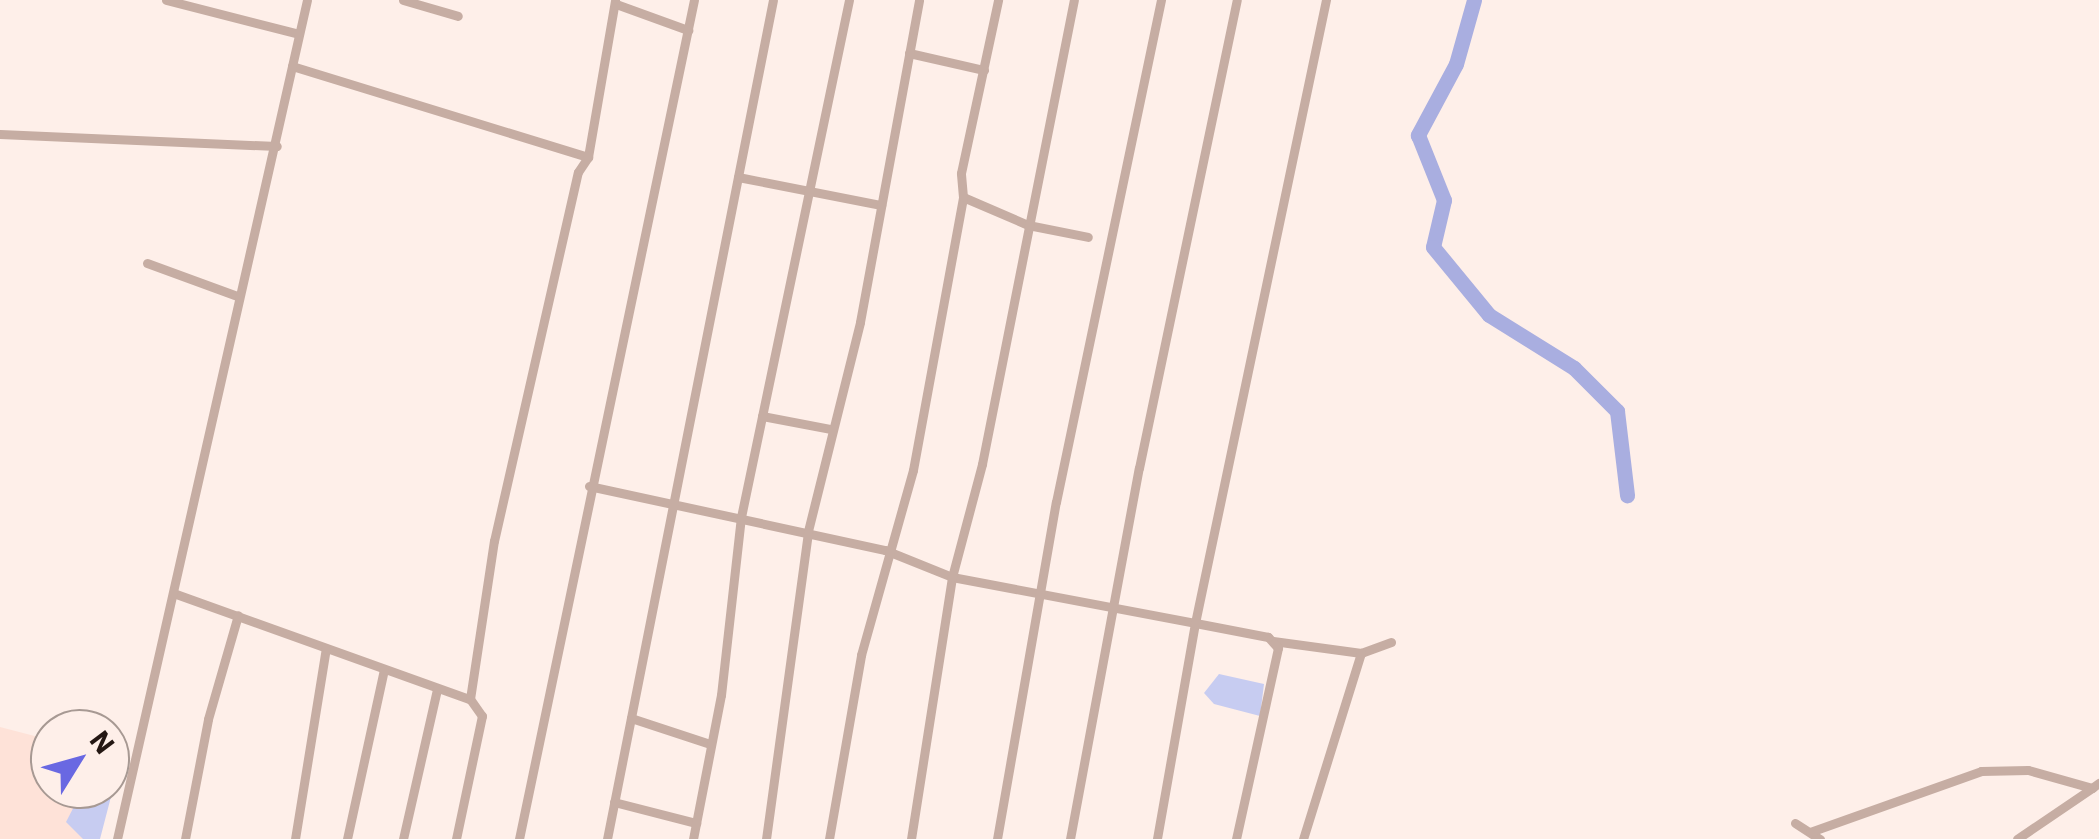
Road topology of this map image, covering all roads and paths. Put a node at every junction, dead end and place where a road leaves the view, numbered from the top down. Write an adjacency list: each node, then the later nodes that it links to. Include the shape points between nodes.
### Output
1 (166, 0): 16 (street)
2 (307, 0): 16 (street)
3 (402, 0): 14 (street)
4 (694, 0): 15 (street)
5 (774, 0): 23 (street)
6 (849, 0): 24 (street)
7 (919, 0): 17 (street)
8 (998, 0): 19 (street)
9 (1074, 0): 27 (street)
10 (1161, 0): 40 (street)
11 (1236, 0): 41 (street)
12 (1326, 0): 43 (street)
13 (615, 2): 15 (street); 22 (street)
14 (458, 16)
15 (688, 30): 33 (street)
16 (299, 34): 18 (street)
17 (908, 53): 19 (street); 26 (street)
18 (292, 66): 21 (street); 22 (street)
19 (984, 70): 25 (street, via 961,173)
20 (0, 134): 21 (street)
21 (277, 146): 30 (street)
22 (588, 157): 50 (street, via 578,172 520,421)
23 (738, 177): 24 (street); 34 (street)
24 (806, 192): 26 (street); 31 (street)
25 (963, 197): 27 (street); 37 (street, via 912,470)
26 (881, 205): 32 (street)
27 (1028, 225): 28 (street); 38 (street, via 982,464)
28 (1088, 237)
29 (148, 262): 30 (street)
30 (237, 296): 39 (street)
31 (762, 416): 32 (street); 35 (street)
32 (830, 429): 36 (street)
33 (590, 486): 34 (street); 64 (street)
34 (671, 504): 35 (street); 51 (street)
35 (741, 517): 36 (street); 52 (street, via 722,695)
36 (808, 532): 37 (street); 67 (street)
37 (885, 550): 38 (street); 68 (street)
38 (952, 577): 40 (street); 69 (street)
39 (176, 594): 42 (street); 58 (street)
40 (1040, 596): 41 (street); 70 (street)
41 (1114, 611): 43 (street); 71 (street)
42 (238, 616): 46 (street); 59 (street, via 208,720)
43 (1196, 623): 44 (street); 72 (street)
44 (1274, 641): 47 (street); 73 (street, via 1279,654)
45 (1391, 642): 47 (street)
46 (326, 648): 48 (street); 60 (street)
47 (1361, 653): 74 (street)
48 (384, 670): 49 (street); 61 (street)
49 (437, 689): 50 (street); 62 (street)
50 (470, 698): 63 (street, via 482,716)
51 (631, 718): 52 (street); 54 (street)
52 (708, 743): 55 (street)
53 (2095, 785): 57 (street, via 2028,770 1981,771); 76 (street)
54 (614, 802): 55 (street); 65 (street)
55 (696, 823): 66 (street)
56 (1796, 823): 57 (street)
57 (1810, 832): 75 (street)
58 (117, 839)
59 (185, 839)
60 (294, 839)
61 (347, 839)
62 (403, 839)
63 (456, 839)
64 (518, 839)
65 (606, 839)
66 (693, 839)
67 (766, 839)
68 (828, 839)
69 (912, 839)
70 (997, 839)
71 (1070, 839)
72 (1157, 839)
73 (1236, 839)
74 (1302, 839)
75 (1820, 839)
76 (2017, 839)

